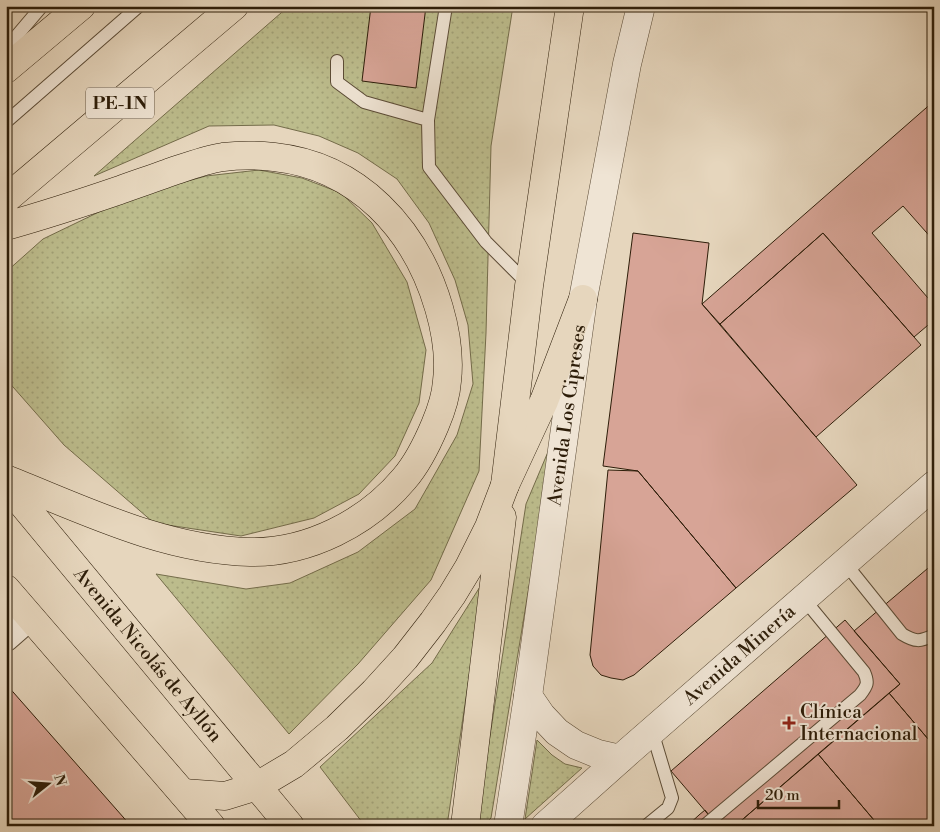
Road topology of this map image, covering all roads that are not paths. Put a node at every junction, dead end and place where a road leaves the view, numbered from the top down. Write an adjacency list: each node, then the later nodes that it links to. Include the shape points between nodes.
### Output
1 (42, 6): 8 (lane)
2 (81, 6): 10 (main road)
3 (139, 6): 12 (lane)
4 (234, 6): 13 (main road, PE-1N)
5 (446, 6): 11 (lane)
6 (570, 6): 15 (main road)
7 (641, 6): 16 (street, Avenida Los Cipreses)
8 (6, 51)
9 (337, 61): 11 (lane, via 337,82 364,102)
10 (6, 69)
11 (428, 120): 15 (lane, via 429,167 486,242)
12 (6, 122)
13 (6, 200)
14 (6, 226): 17 (main road, via 53,213 195,163 223,157 275,157 320,168 361,190 383,208 403,233 420,260 436,300 447,340 448,360 448,380 440,413 416,463 404,479 388,496 350,524 298,546 251,552 193,545 119,524)
15 (530, 286): 19 (main road)
16 (583, 299): 19 (main road, via 544,400); 27 (street, Avenida Los Cipreses)
17 (6, 479)
18 (6, 484): 30 (main road, Avenida Nicolás de Ayllón)
19 (506, 485): 30 (main road, via 469,567 405,658 337,728 294,764); 34 (main road)
20 (934, 485): 21 (street, Avenida Minería)
21 (845, 563): 23 (street, Avenida Minería); 25 (lane, via 902,634 912,640 923,641)
22 (6, 589): 24 (main road)
23 (803, 598): 28 (street, Avenida Minería); 38 (lane, via 864,672 866,687)
24 (30, 617): 26 (street); 31 (main road)
25 (934, 635)
26 (6, 638)
27 (528, 696): 29 (street, via 540,715 557,732 576,745); 35 (street, Avenida Los Cipreses)
28 (652, 731): 29 (street, Avenida Minería); 37 (lane, via 672,798 668,808)
29 (620, 759): 36 (street, Avenida Minería)
30 (257, 786): 31 (main road, via 226,796); 33 (main road, Avenida Nicolás de Ayllón)
31 (183, 793): 32 (main road)
32 (211, 826)
33 (290, 826)
34 (465, 826)
35 (508, 826)
36 (545, 826)
37 (646, 826)
38 (704, 826)

